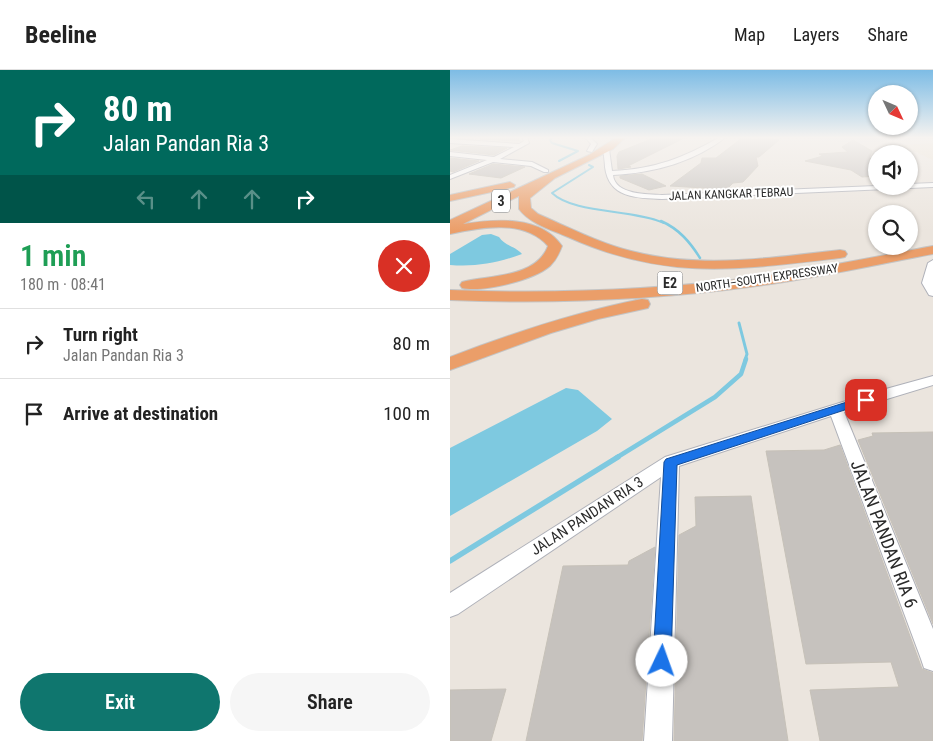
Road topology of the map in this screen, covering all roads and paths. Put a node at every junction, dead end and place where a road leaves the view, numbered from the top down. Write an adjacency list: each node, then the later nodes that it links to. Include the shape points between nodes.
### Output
1 (472, 168): 9 (street)
2 (534, 168): 7 (street)
3 (546, 168): 7 (highway, 3)
4 (549, 168): 7 (highway, 3)
5 (608, 168): 8 (street)
6 (657, 168): 8 (street)
7 (542, 170): 10 (highway, 3); 14 (highway, 3); 19 (highway, via 524,197 525,209 534,217 625,254 690,265 727,266)
8 (609, 173): 11 (street, JALAN KANGKAR TEBRAU, via 617,189 655,196)
9 (450, 177)
10 (519, 183): 12 (highway); 13 (highway, 3)
11 (933, 185)
12 (450, 198)
13 (450, 215)
14 (450, 225)
15 (450, 230): 23 (highway, via 490,224 516,226 544,235 555,246 555,251 542,264 516,276 490,283)
16 (933, 241): 17 (highway, NORTH–SOUTH EXPRESSWAY / E2)
17 (918, 244)
18 (933, 250): 22 (highway, NORTH–SOUTH EXPRESSWAY / E2)
19 (868, 252)
20 (868, 254): 23 (highway, NORTH–SOUTH EXPRESSWAY / E2, via 661,284 562,289)
21 (933, 263): 24 (street, via 927,283)
22 (800, 275): 25 (highway, NORTH–SOUTH EXPRESSWAY / E2, via 658,292); 26 (highway, via 581,317 515,338)
23 (450, 287)
24 (933, 292)
25 (450, 296)
26 (450, 364)
27 (933, 380): 28 (street, JALAN PANDAN RIA 3)
28 (836, 410): 29 (street, JALAN PANDAN RIA 3); 31 (street, JALAN PANDAN RIA 6)
29 (671, 462): 30 (street, JALAN PANDAN RIA 3); 32 (street)
30 (450, 606)
31 (933, 658)
32 (658, 741)

